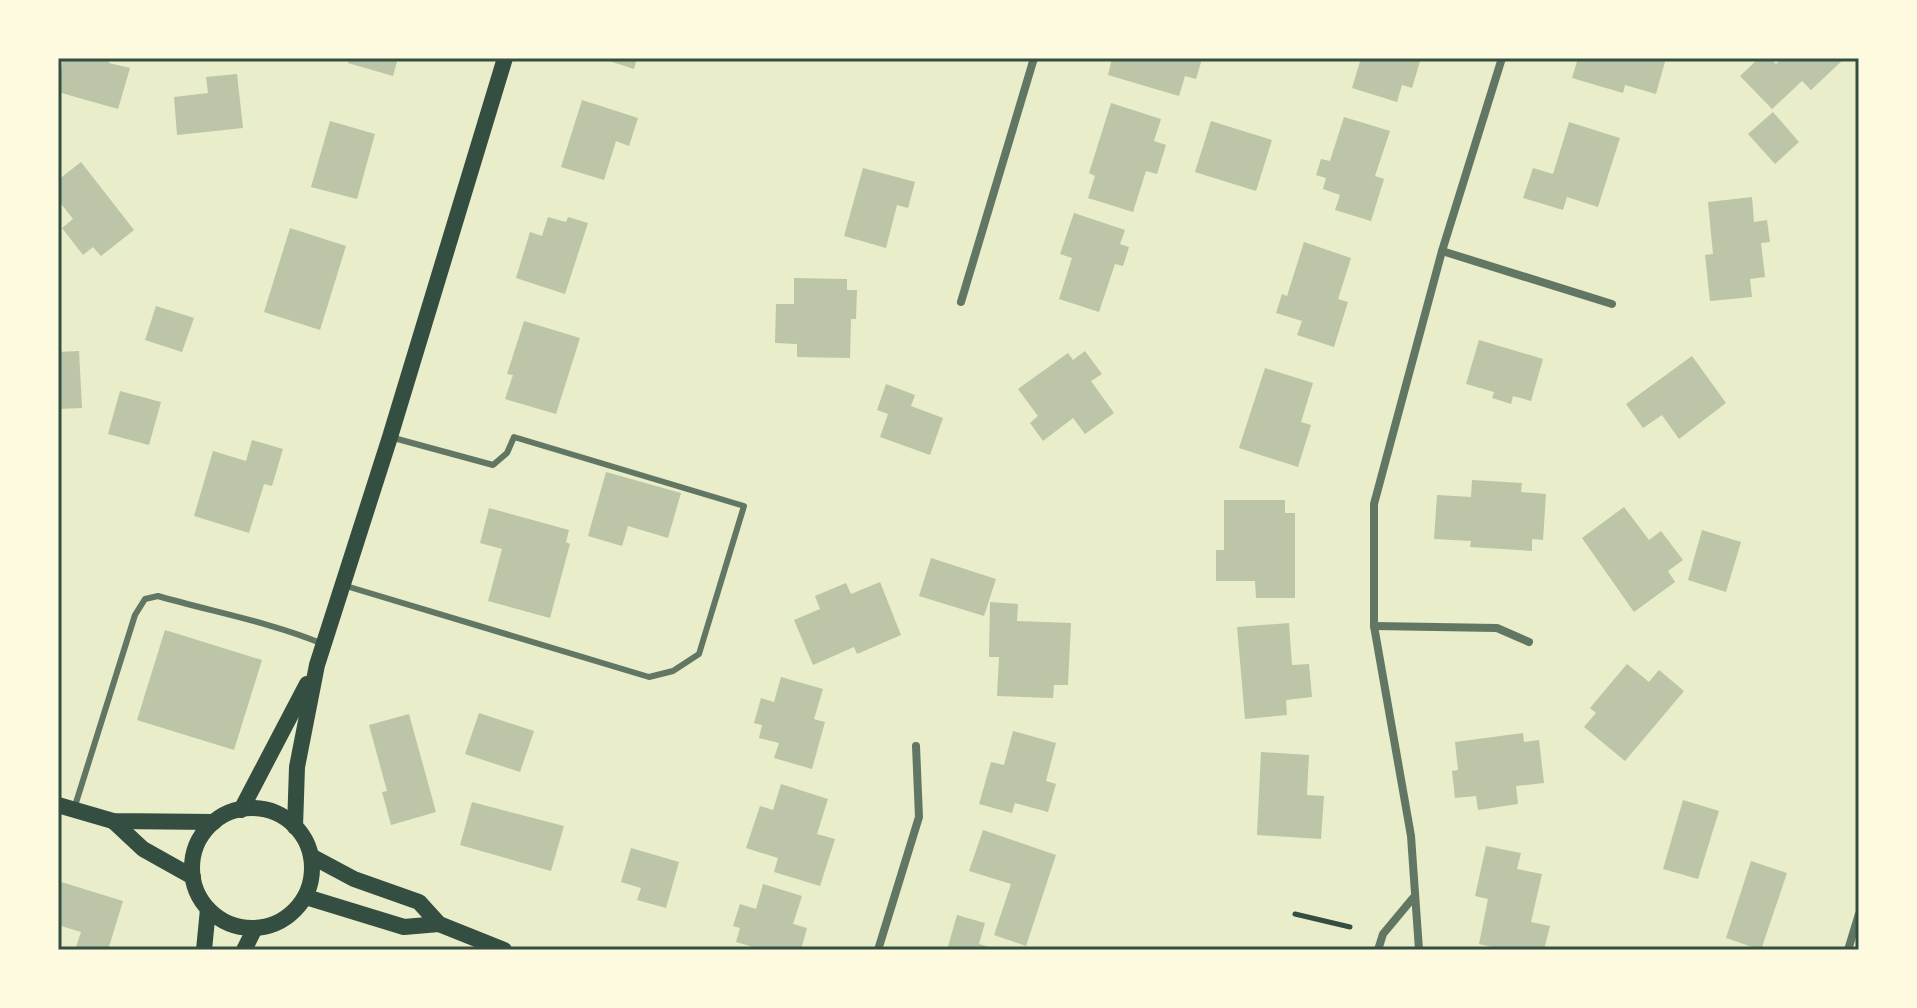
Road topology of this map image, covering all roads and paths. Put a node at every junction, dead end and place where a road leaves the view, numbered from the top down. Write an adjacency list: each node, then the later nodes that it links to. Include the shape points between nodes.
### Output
1 (505, 58): 7 (main road)
2 (1034, 58): 5 (street)
3 (1502, 58): 4 (street)
4 (1442, 251): 6 (street); 9 (street, via 1374,504)
5 (961, 302)
6 (1612, 304)
7 (390, 437): 8 (main road); 8 (lane, via 493,465 514,437 744,506 699,654 673,671 649,677)
8 (343, 585): 11 (main road)
9 (1374, 626): 10 (street, via 1497,628); 22 (street, via 1411,836)
10 (1529, 642)
11 (323, 644): 12 (main road); 14 (lane, via 279,626 158,596 145,599)
12 (317, 665): 15 (main road); 18 (main road, via 297,767)
13 (916, 746): 32 (street, via 919,817)
14 (66, 807): 16 (main road)
15 (241, 810): 17 (main road); 18 (main road, via 271,812)
16 (113, 821): 17 (main road); 20 (main road, via 143,849)
17 (214, 822): 20 (main road, via 196,847)
18 (295, 827): 19 (main road)
19 (311, 856): 21 (main road); 26 (main road, via 354,879 419,902)
20 (193, 877): 23 (main road)
21 (306, 897): 26 (main road, via 404,927); 28 (main road, via 287,917)
22 (1413, 898): 33 (street, via 1383,934); 34 (street)
23 (208, 909): 28 (main road, via 229,924); 29 (main road)
24 (1295, 914): 27 (path)
25 (1859, 914): 35 (street)
26 (439, 924): 31 (main road)
27 (1350, 927)
28 (255, 928): 30 (main road)
29 (204, 950)
30 (244, 950)
31 (504, 950)
32 (878, 950)
33 (1378, 950)
34 (1419, 950)
35 (1848, 950)

